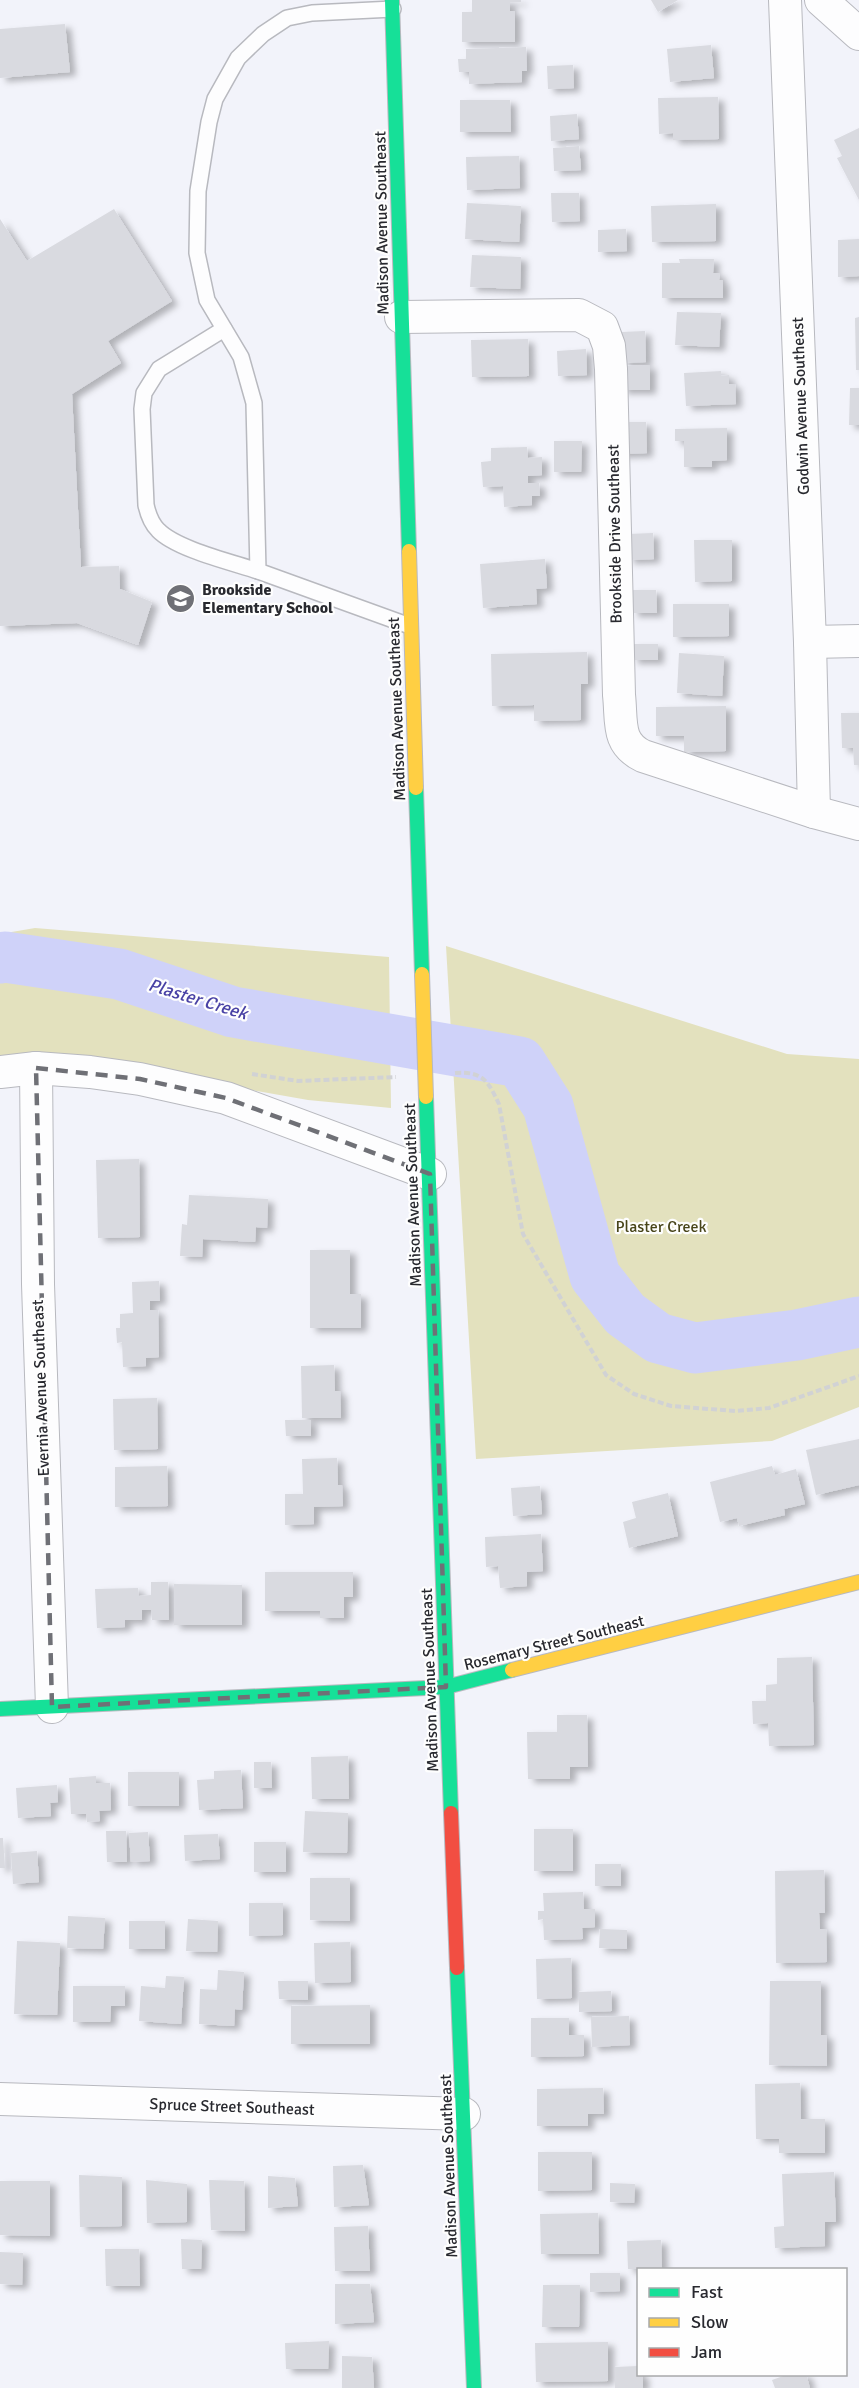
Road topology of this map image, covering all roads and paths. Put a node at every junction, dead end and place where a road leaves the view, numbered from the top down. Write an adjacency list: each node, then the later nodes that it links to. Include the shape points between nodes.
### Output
1 (785, 0): 10 (street, Godwin Avenue Southeast)
2 (821, 0): 4 (street)
3 (393, 4): 5 (street, Madison Avenue Southeast); 6 (lane, via 287,18 238,58 225,79 209,122 196,215 197,253 207,300)
4 (859, 34)
5 (401, 317): 8 (street, Madison Avenue Southeast); 11 (street, Brookside Drive Southeast, via 579,315 602,327 611,369 623,736 630,750 643,756)
6 (224, 328): 7 (lane, via 242,357 254,404); 7 (lane, via 159,369 144,393 146,505 158,530 175,542)
7 (258, 571): 8 (lane)
8 (410, 626): 15 (street, Madison Avenue Southeast, bridge)
9 (859, 641): 10 (street)
10 (810, 642): 11 (street, Godwin Avenue Southeast)
11 (814, 812): 12 (street)
12 (859, 824)
13 (36, 1068): 14 (street); 15 (street, via 90,1072 226,1098); 18 (street, Evernia Avenue Southeast, via 38,1284)
14 (0, 1072)
15 (430, 1174): 17 (street, Madison Avenue Southeast)
16 (859, 1582): 17 (street, Rosemary Street Southeast)
17 (446, 1688): 18 (street, Rosemary Street Southeast); 21 (street, Madison Avenue Southeast)
18 (52, 1707): 19 (street, Rosemary Street Southeast)
19 (0, 1709)
20 (0, 2099): 21 (street, Spruce Street Southeast)
21 (464, 2114): 22 (street, Madison Avenue Southeast)
22 (474, 2388)

